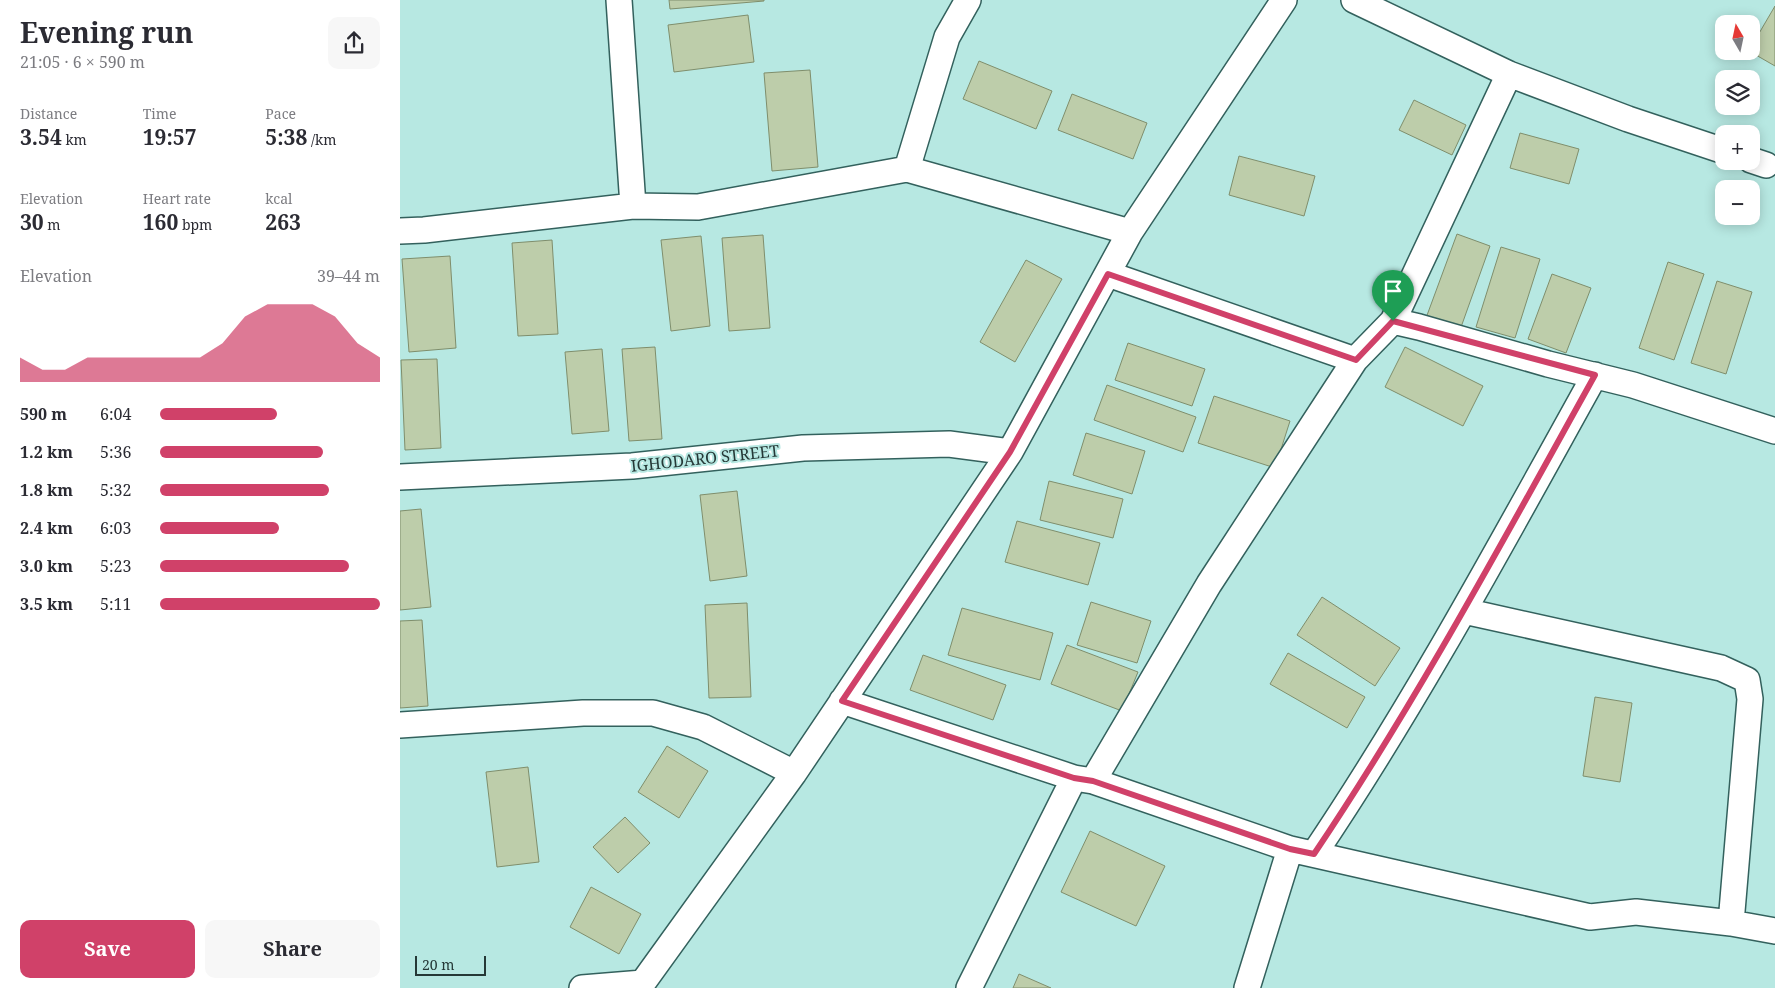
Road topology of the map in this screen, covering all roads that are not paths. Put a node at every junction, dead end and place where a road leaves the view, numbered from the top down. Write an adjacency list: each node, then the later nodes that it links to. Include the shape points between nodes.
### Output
1 (619, 0): 8 (street)
2 (968, 0): 7 (street, via 947,37)
3 (1284, 0): 10 (street)
4 (1354, 0): 5 (street)
5 (1508, 74): 6 (street); 12 (street)
6 (1715, 148)
7 (907, 169): 8 (street, via 698,207); 10 (street)
8 (634, 206): 9 (street)
9 (400, 231)
10 (1130, 232): 11 (street)
11 (1108, 274): 13 (street); 16 (street)
12 (1393, 321): 13 (street); 14 (street)
13 (1356, 360): 22 (street)
14 (1595, 375): 15 (street); 18 (street)
15 (1775, 431)
16 (1010, 452): 17 (street, IGHODARO STREET, via 949,444 803,448 632,466); 19 (street)
17 (400, 477)
18 (1464, 610): 23 (street, via 1340,816); 24 (street, via 1720,668 1747,680 1750,699)
19 (842, 701): 21 (street); 22 (street)
20 (400, 725): 21 (street, via 583,713 653,713 703,728)
21 (794, 773): 26 (street)
22 (1084, 779): 23 (street); 28 (street)
23 (1302, 852): 24 (street, via 1590,916 1636,912); 29 (street)
24 (1731, 923): 25 (street)
25 (1775, 931)
26 (641, 985): 27 (street)
27 (582, 988)
28 (968, 988)
29 (1247, 988)

